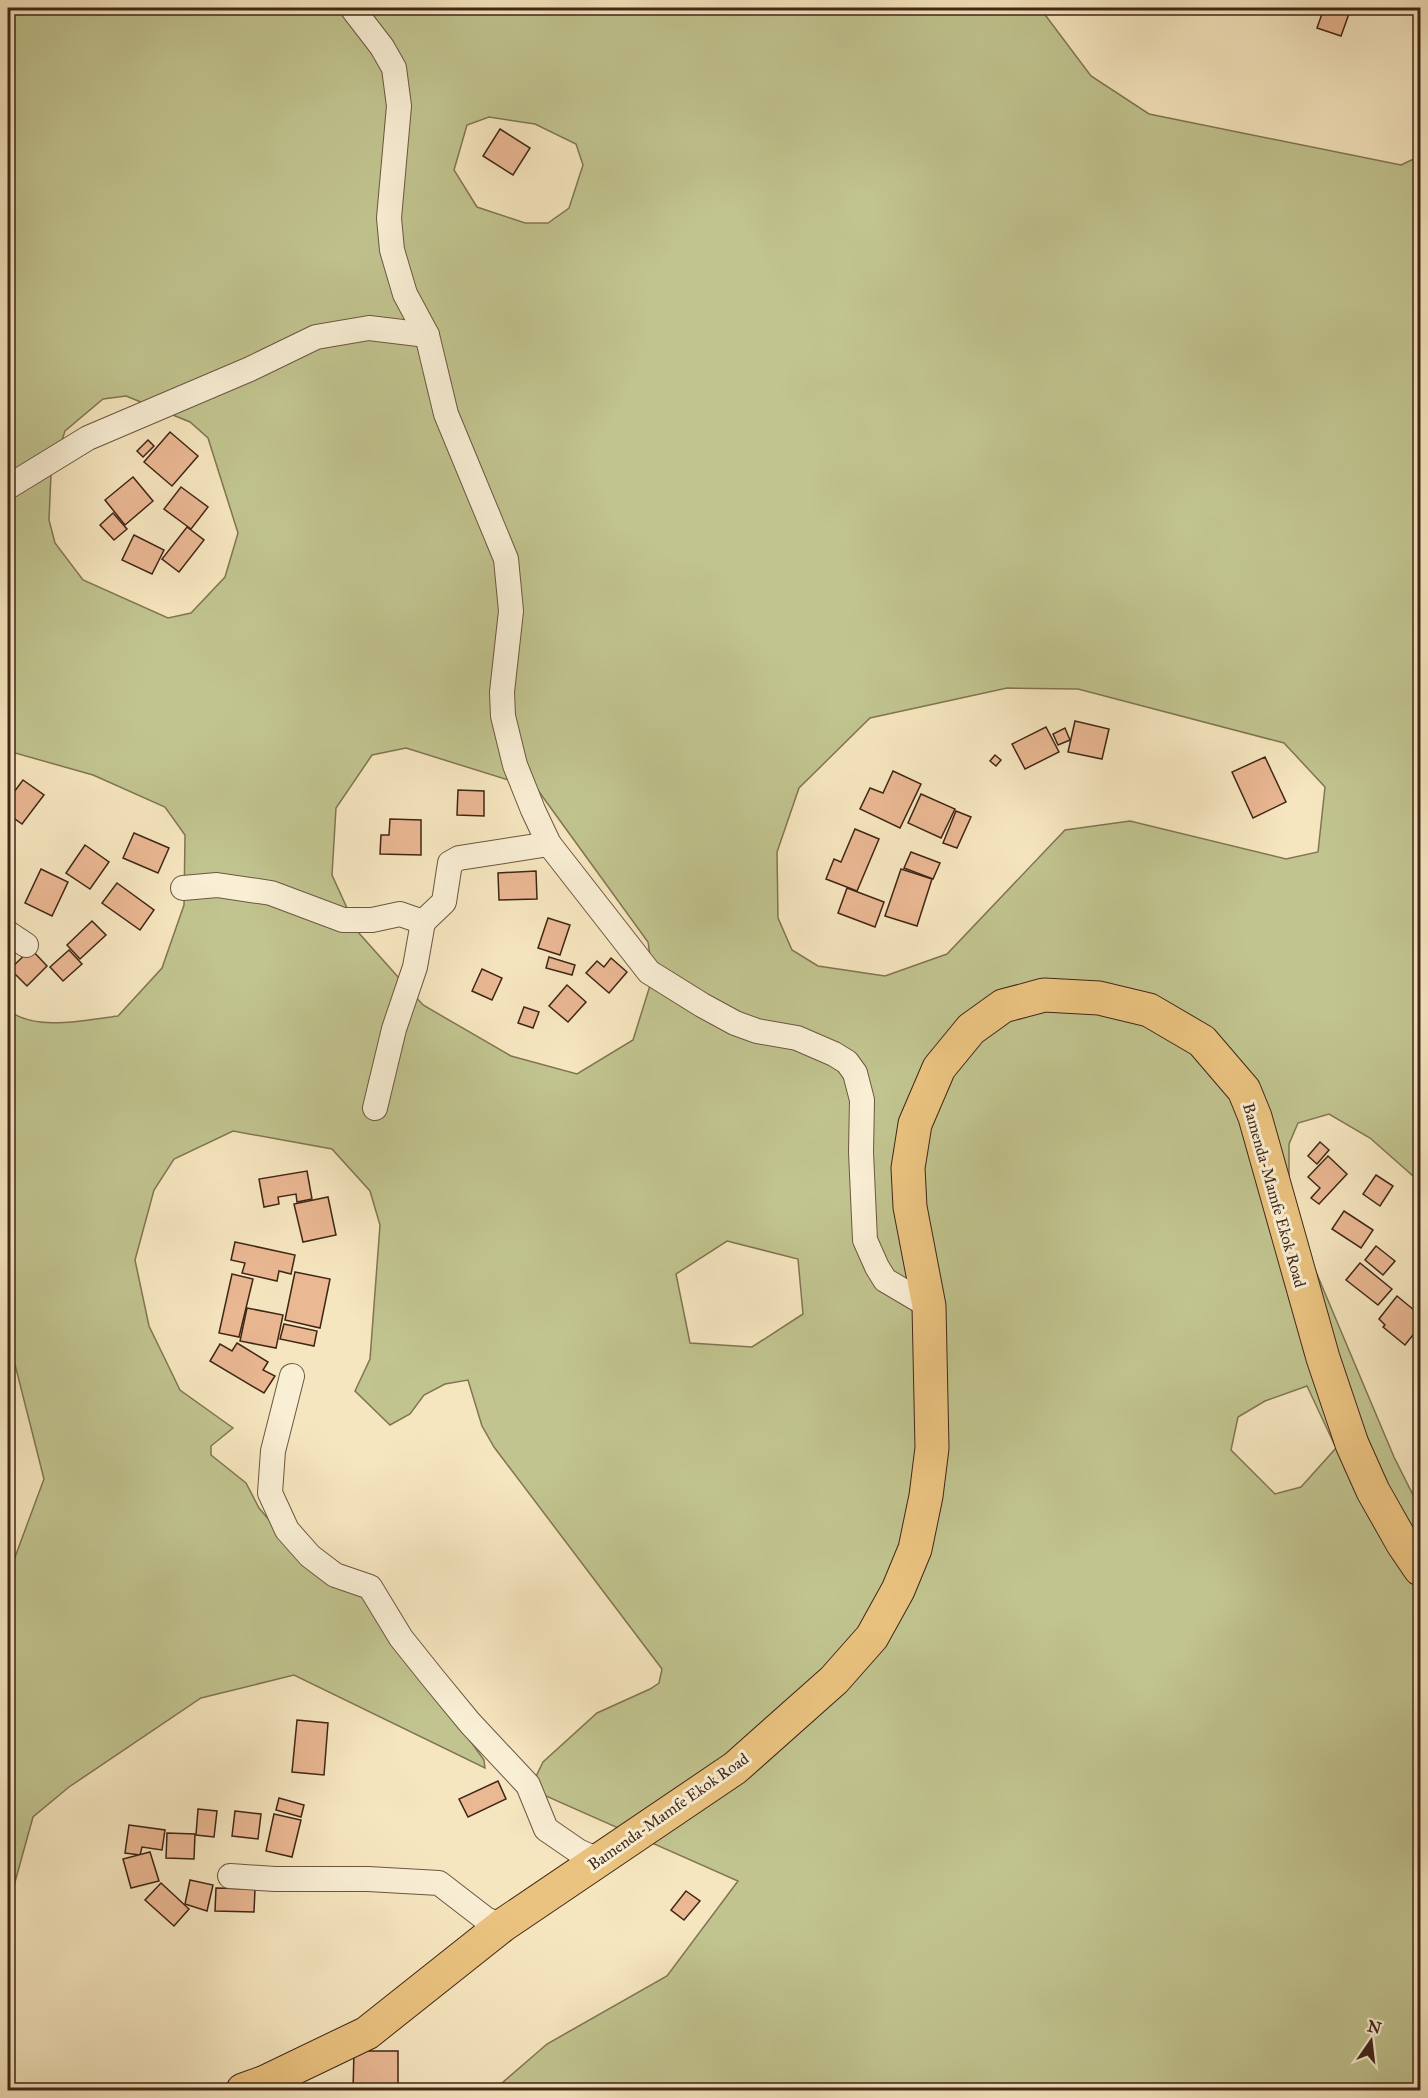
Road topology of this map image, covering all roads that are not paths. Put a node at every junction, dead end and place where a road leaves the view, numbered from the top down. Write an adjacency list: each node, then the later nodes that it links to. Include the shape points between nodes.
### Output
1 (352, 8): 2 (street, via 394,68 399,106 389,231 405,294)
2 (427, 335): 3 (street, via 369,328 316,337 88,438); 4 (street, via 446,414 506,559 511,611 503,716 515,765)
3 (8, 487)
4 (549, 844): 6 (street, via 459,858 450,863 444,902); 8 (street, via 650,972 735,1023 797,1038 847,1062 855,1073 862,1100 865,1240 885,1280)
5 (183, 888): 6 (street, via 217,885 271,893 343,921 399,914)
6 (423, 922): 7 (street, via 415,967 394,1029)
7 (375, 1108)
8 (929, 1306): 10 (highway, Bamenda-Mamfe Ekok Road, via 910,1207 908,1168 915,1124 939,1068 971,1029 1003,1006 1044,995 1099,998 1149,1010 1202,1041 1244,1090 1352,1444 1374,1491); 11 (highway, Bamenda-Mamfe Ekok Road, via 932,1448 926,1496 915,1550 872,1636 834,1680 735,1768)
9 (292, 1376): 11 (street, via 273,1451 270,1493 287,1530 310,1556 335,1575 370,1587 401,1638 470,1724 528,1785 546,1829)
10 (1420, 1569)
11 (598, 1860): 13 (highway, Bamenda-Mamfe Ekok Road)
12 (230, 1876): 13 (street, via 439,1883 487,1920)
13 (503, 1925): 14 (highway, Bamenda-Mamfe Ekok Road, via 367,2033)
14 (243, 2091)

